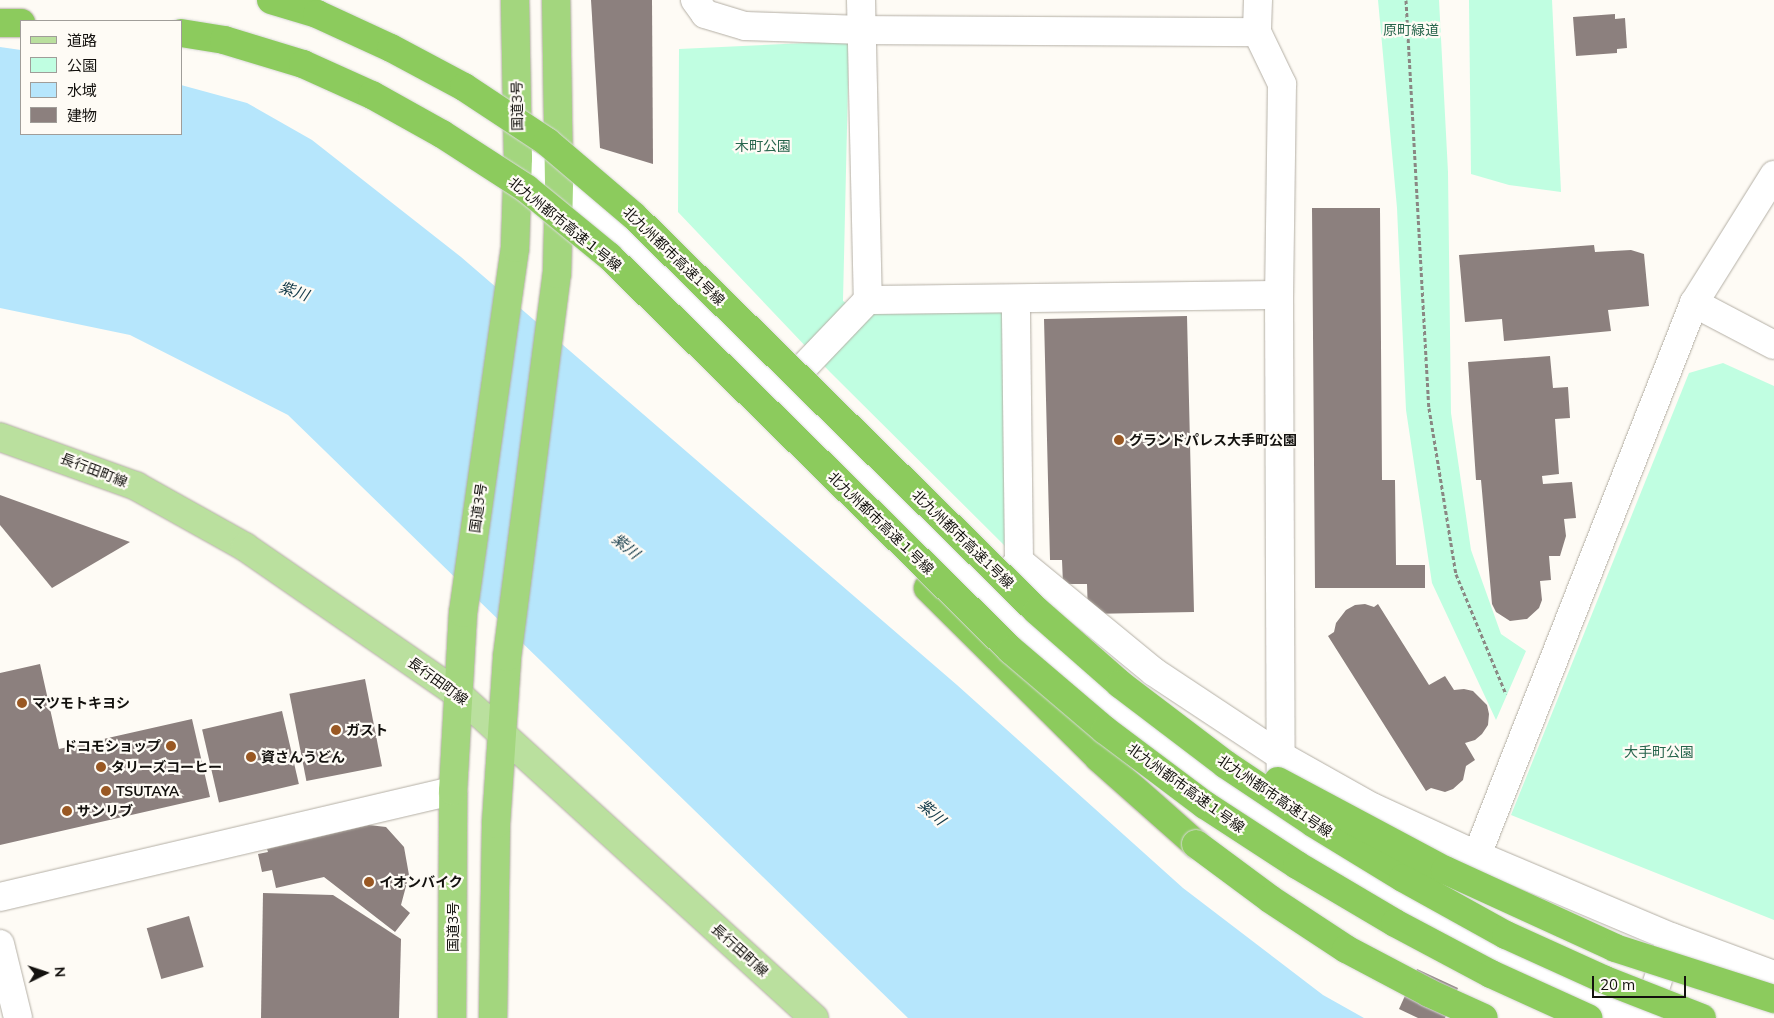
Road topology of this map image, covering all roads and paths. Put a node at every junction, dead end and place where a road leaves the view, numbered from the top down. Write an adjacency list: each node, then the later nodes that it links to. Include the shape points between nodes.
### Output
1 (271, 0): 26 (highway, 北九州都市高速1号線, bridge, via 317,14 391,48 464,87 547,142 634,216 1037,611)
2 (515, 0): 13 (highway, 国道3号)
3 (556, 0): 15 (highway)
4 (695, 0): 10 (street, via 706,14 745,26)
5 (861, 0): 10 (street)
6 (1258, 0): 11 (street)
7 (1406, 0): 28 (path, via 1429,408 1456,574)
8 (0, 23): 9 (highway)
9 (20, 23)
10 (863, 30): 11 (street); 18 (street)
11 (1257, 32): 16 (street, via 1282,84)
12 (182, 33): 20 (highway, 北九州都市高速１号線, bridge, via 224,40 303,64 372,95 442,134 527,189 609,256)
13 (518, 158): 15 (street); 27 (highway, 国道3号, via 514,248 464,613)
14 (1774, 175): 19 (street)
15 (560, 183): 22 (street, via 644,260); 29 (highway, via 557,274 507,657)
16 (1279, 295): 17 (street); 30 (street)
17 (1016, 298): 18 (street); 24 (street)
18 (868, 300): 22 (street)
19 (1694, 303): 21 (street); 33 (street)
20 (671, 318): 43 (highway, bridge, via 762,420 990,649 1099,758 1196,844 1270,899 1346,949); 44 (highway, 北九州都市高速１号線, bridge, via 1011,650 1105,730 1205,805 1297,865 1395,923 1491,974)
21 (1774, 345)
22 (778, 394): 25 (street)
23 (0, 436): 27 (main road, 長行田町線, via 136,486 245,547)
24 (1019, 561): 25 (street); 30 (street, via 1154,672)
25 (986, 601): 32 (street, via 1016,630 1133,724)
26 (1120, 684): 38 (highway, bridge, via 1239,760 1445,870 1615,948); 47 (highway, 北九州都市高速1号線, bridge, via 1225,764 1403,878 1506,935 1605,980)
27 (457, 693): 29 (main road, 長行田町線); 31 (highway, 国道3号)
28 (1506, 694)
29 (501, 731): 41 (highway); 42 (main road, 長行田町線)
30 (1281, 756): 32 (street); 33 (street, via 1372,807)
31 (453, 792): 34 (street); 40 (highway, 国道3号)
32 (1282, 826): 45 (street, via 1447,925 1605,1006)
33 (1477, 855): 35 (street)
34 (0, 897)
35 (1671, 938): 37 (street); 46 (street)
36 (0, 944): 39 (street)
37 (1774, 975)
38 (1774, 999)
39 (18, 1018)
40 (452, 1018)
41 (493, 1018)
42 (814, 1018)
43 (1484, 1018)
44 (1588, 1018)
45 (1639, 1018)
46 (1646, 1018)
47 (1702, 1018)

